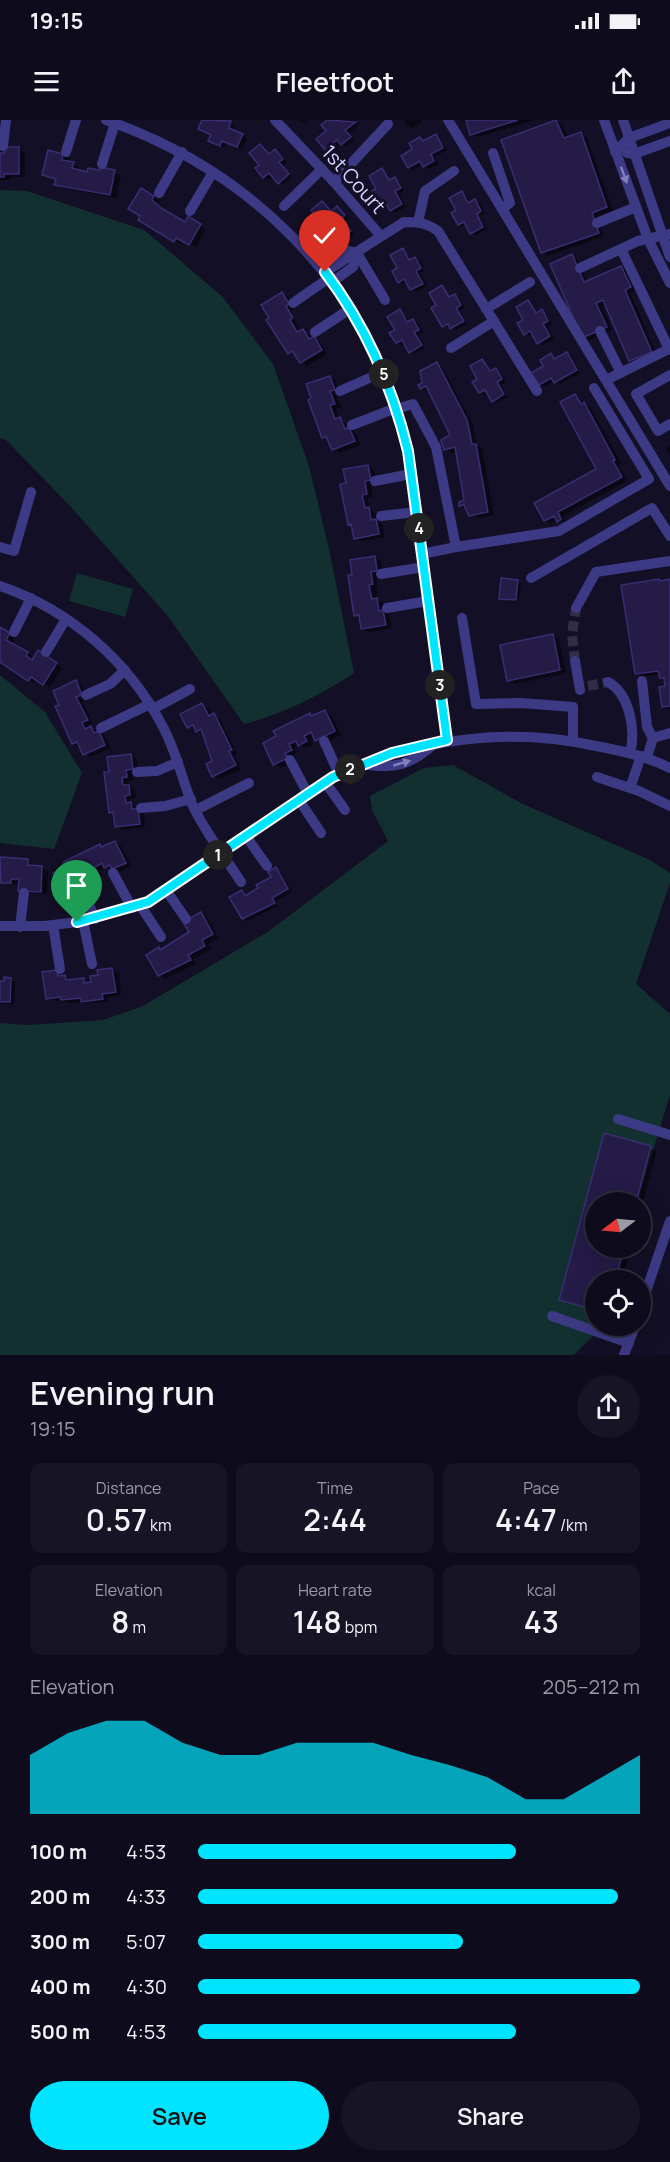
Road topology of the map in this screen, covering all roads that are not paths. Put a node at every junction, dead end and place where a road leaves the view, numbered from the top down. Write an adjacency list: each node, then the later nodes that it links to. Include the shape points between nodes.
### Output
1 (6, 120): 12 (street)
2 (76, 120): 13 (street)
3 (275, 120): 19 (street, 1st Court)
4 (448, 120): 23 (street)
5 (604, 120): 15 (street)
6 (623, 120): 10 (street)
7 (115, 122): 14 (street); 18 (street)
8 (670, 123): 10 (street)
9 (388, 124): 24 (street)
10 (629, 138): 15 (street); 17 (street)
11 (670, 141): 17 (street)
12 (3, 146)
13 (66, 152)
14 (182, 152): 20 (street); 25 (street)
15 (615, 152): 17 (street); 27 (street, one-way to 27)
16 (493, 153): 22 (street)
17 (634, 154): 32 (street)
18 (102, 164)
19 (322, 169): 24 (street, 1st Court); 26 (street)
20 (213, 171): 29 (street); 39 (street, via 273,216)
21 (454, 171): 30 (street, via 425,190)
22 (499, 171): 23 (street); 28 (street, via 510,203)
23 (482, 177): 28 (street)
24 (334, 182): 33 (street, 1st Court)
25 (159, 193)
26 (284, 206)
27 (636, 207): 31 (street); 34 (street)
28 (502, 209): 53 (street)
29 (190, 211)
30 (418, 222): 33 (street, 1st Court, via 404,222); 45 (street, via 438,231)
31 (597, 223)
32 (666, 235): 34 (street); 37 (street)
33 (380, 236): 36 (street, 1st Court)
34 (648, 239): 35 (street); 41 (street)
35 (621, 249): 38 (street); 51 (street, via 669,350)
36 (357, 253): 39 (street, 1st Court); 42 (street)
37 (670, 257)
38 (580, 268)
39 (326, 275): 43 (street, 1st Court); 44 (street)
40 (530, 282): 45 (street)
41 (670, 283)
42 (385, 300)
43 (293, 303)
44 (350, 309): 48 (street); 50 (street)
45 (486, 309): 46 (street)
46 (494, 321): 49 (street); 56 (street)
47 (600, 331): 51 (street)
48 (315, 332)
49 (451, 348)
50 (383, 372): 55 (street); 57 (street)
51 (621, 373): 53 (street)
52 (670, 375): 58 (street, via 636,394 658,431)
53 (606, 380): 62 (street)
54 (594, 388): 68 (street, via 649,479 559,531)
55 (340, 391)
56 (537, 391)
57 (396, 408): 59 (street); 60 (street); 68 (street, via 413,404 436,447)
58 (670, 424)
59 (352, 425)
60 (411, 474): 61 (street); 64 (street)
61 (375, 481)
62 (670, 486)
63 (31, 492): 67 (street, via 14,551)
64 (416, 512): 65 (street); 69 (street)
65 (381, 516)
66 (670, 536): 73 (street, via 652,508)
67 (0, 547)
68 (456, 547): 69 (street)
69 (422, 554): 71 (street)
70 (670, 561): 78 (street, via 596,572)
71 (424, 567): 72 (street); 76 (street)
72 (381, 574)
73 (531, 578)
74 (0, 586): 75 (street)
75 (31, 598): 80 (street); 81 (street)
76 (428, 601): 77 (street); 94 (street)
77 (387, 608)
78 (576, 608)
79 (462, 618): 90 (street, via 476,704)
80 (66, 619): 82 (street); 84 (street)
81 (14, 632)
82 (46, 652)
83 (575, 661): 90 (street, via 584,688)
84 (125, 670): 88 (street, via 110,684); 89 (street)
85 (642, 681): 93 (street, via 647,727)
86 (608, 682): 98 (street, via 618,688 626,704 633,741)
87 (190, 688): 89 (street)
88 (86, 695)
89 (152, 707): 91 (street); 101 (street)
90 (573, 707): 96 (street)
91 (101, 728)
92 (670, 733): 93 (street)
93 (653, 738): 99 (street)
94 (447, 740): 96 (street, via 503,736); 97 (street)
95 (324, 741): 105 (street)
96 (573, 741): 98 (street)
97 (435, 743): 102 (street, via 419,740 378,752); 102 (street, one-way to 97, via 386,768 418,759)
98 (630, 753): 99 (street)
99 (644, 757): 103 (street); 109 (street)
100 (290, 760): 110 (street)
101 (178, 762): 104 (street, via 157,771); 111 (street)
102 (362, 764): 105 (street)
103 (670, 768)
104 (137, 772)
105 (339, 774): 107 (street)
106 (597, 777): 109 (street)
107 (325, 782): 110 (street); 115 (street)
108 (249, 783): 114 (street)
109 (630, 788): 112 (street)
110 (304, 797): 116 (street); 117 (street)
111 (190, 799): 113 (street); 114 (street)
112 (670, 806)
113 (141, 808)
114 (196, 810): 118 (street)
115 (345, 810)
116 (321, 833)
117 (246, 836): 118 (street); 119 (street)
118 (222, 852): 121 (street); 123 (street)
119 (267, 866)
120 (113, 873): 125 (street)
121 (241, 882)
122 (83, 889): 126 (street)
123 (166, 890): 125 (street); 127 (street)
124 (24, 893): 131 (street)
125 (136, 907): 126 (street); 132 (street)
126 (95, 919): 128 (street)
127 (186, 920)
128 (83, 921): 129 (street); 133 (street)
129 (53, 925): 131 (street); 134 (street)
130 (0, 926): 131 (street)
131 (21, 927)
132 (161, 937)
133 (92, 964)
134 (60, 969)
135 (618, 1119): 136 (street)
136 (670, 1135)
137 (670, 1221): 138 (street)
138 (651, 1277)
139 (552, 1316): 141 (street)
140 (631, 1336): 141 (street)
141 (629, 1343): 142 (street)
142 (624, 1355)

